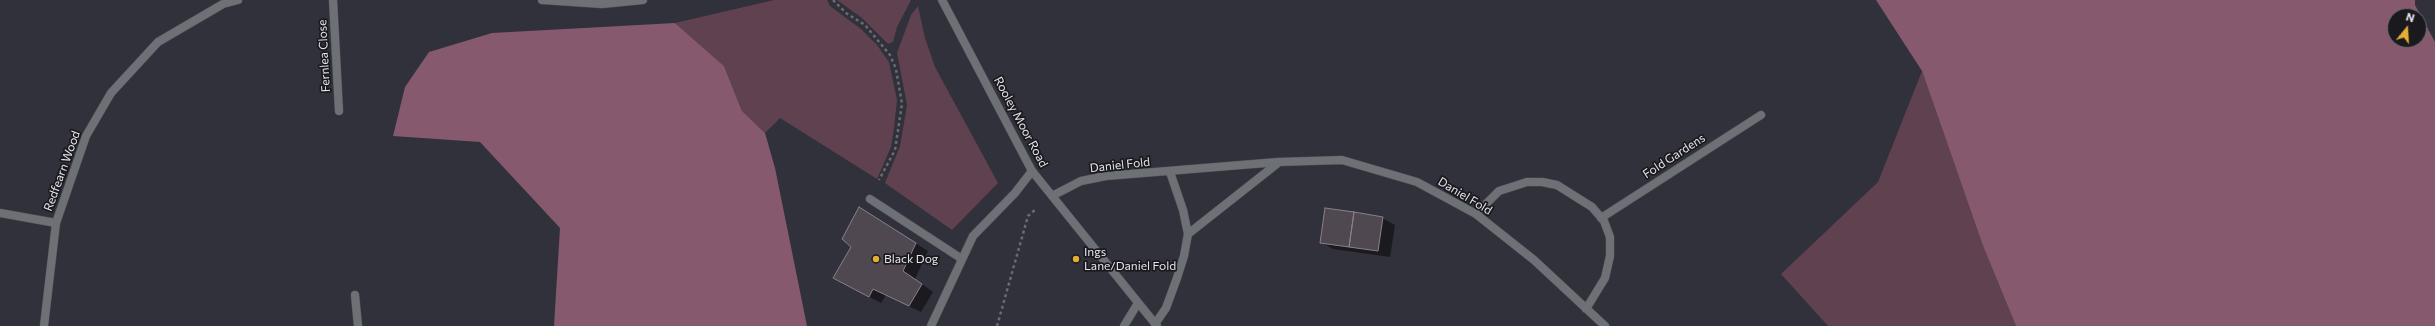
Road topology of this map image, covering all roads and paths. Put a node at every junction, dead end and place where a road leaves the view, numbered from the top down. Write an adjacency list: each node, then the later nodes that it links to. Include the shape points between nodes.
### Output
1 (238, 0): 17 (street, Redfearn Wood, via 223,4 158,42 111,93 86,136)
2 (332, 0): 7 (street, Fernlea Close)
3 (542, 0): 4 (street, via 602,4)
4 (643, 0)
5 (833, 0): 13 (path, via 846,13 865,25 890,55 901,90 902,104 895,150)
6 (942, 0): 10 (street, Rooley Moor Road)
7 (338, 112)
8 (1760, 115): 16 (street, Fold Gardens)
9 (1278, 162): 11 (street, Daniel Fold); 15 (street, Daniel Fold, via 1342,160 1417,182); 18 (street)
10 (1032, 171): 12 (street, Rooley Moor Road); 19 (street, via 1015,193 973,236)
11 (1170, 172): 12 (street, Daniel Fold, via 1106,176 1081,182); 18 (street)
12 (1052, 196): 21 (street, Rooley Moor Road); 27 (path, via 1028,216)
13 (870, 199): 19 (street)
14 (0, 213): 17 (street)
15 (1476, 214): 16 (street, via 1499,191 1527,182 1542,182 1557,185 1576,195 1592,206); 22 (street, Daniel Fold, via 1534,260)
16 (1601, 218): 22 (street, via 1610,237 1610,256 1605,278)
17 (56, 223): 24 (street, Redfearn Wood)
18 (1188, 234): 23 (street, via 1177,278 1166,308)
19 (962, 259): 26 (street)
20 (356, 295): 25 (street)
21 (1138, 303): 23 (street, Rooley Moor Road); 28 (street)
22 (1586, 309): 29 (street, Daniel Fold)
23 (1156, 325)
24 (44, 326)
25 (358, 326)
26 (931, 326)
27 (997, 326)
28 (1124, 326)
29 (1605, 326)

